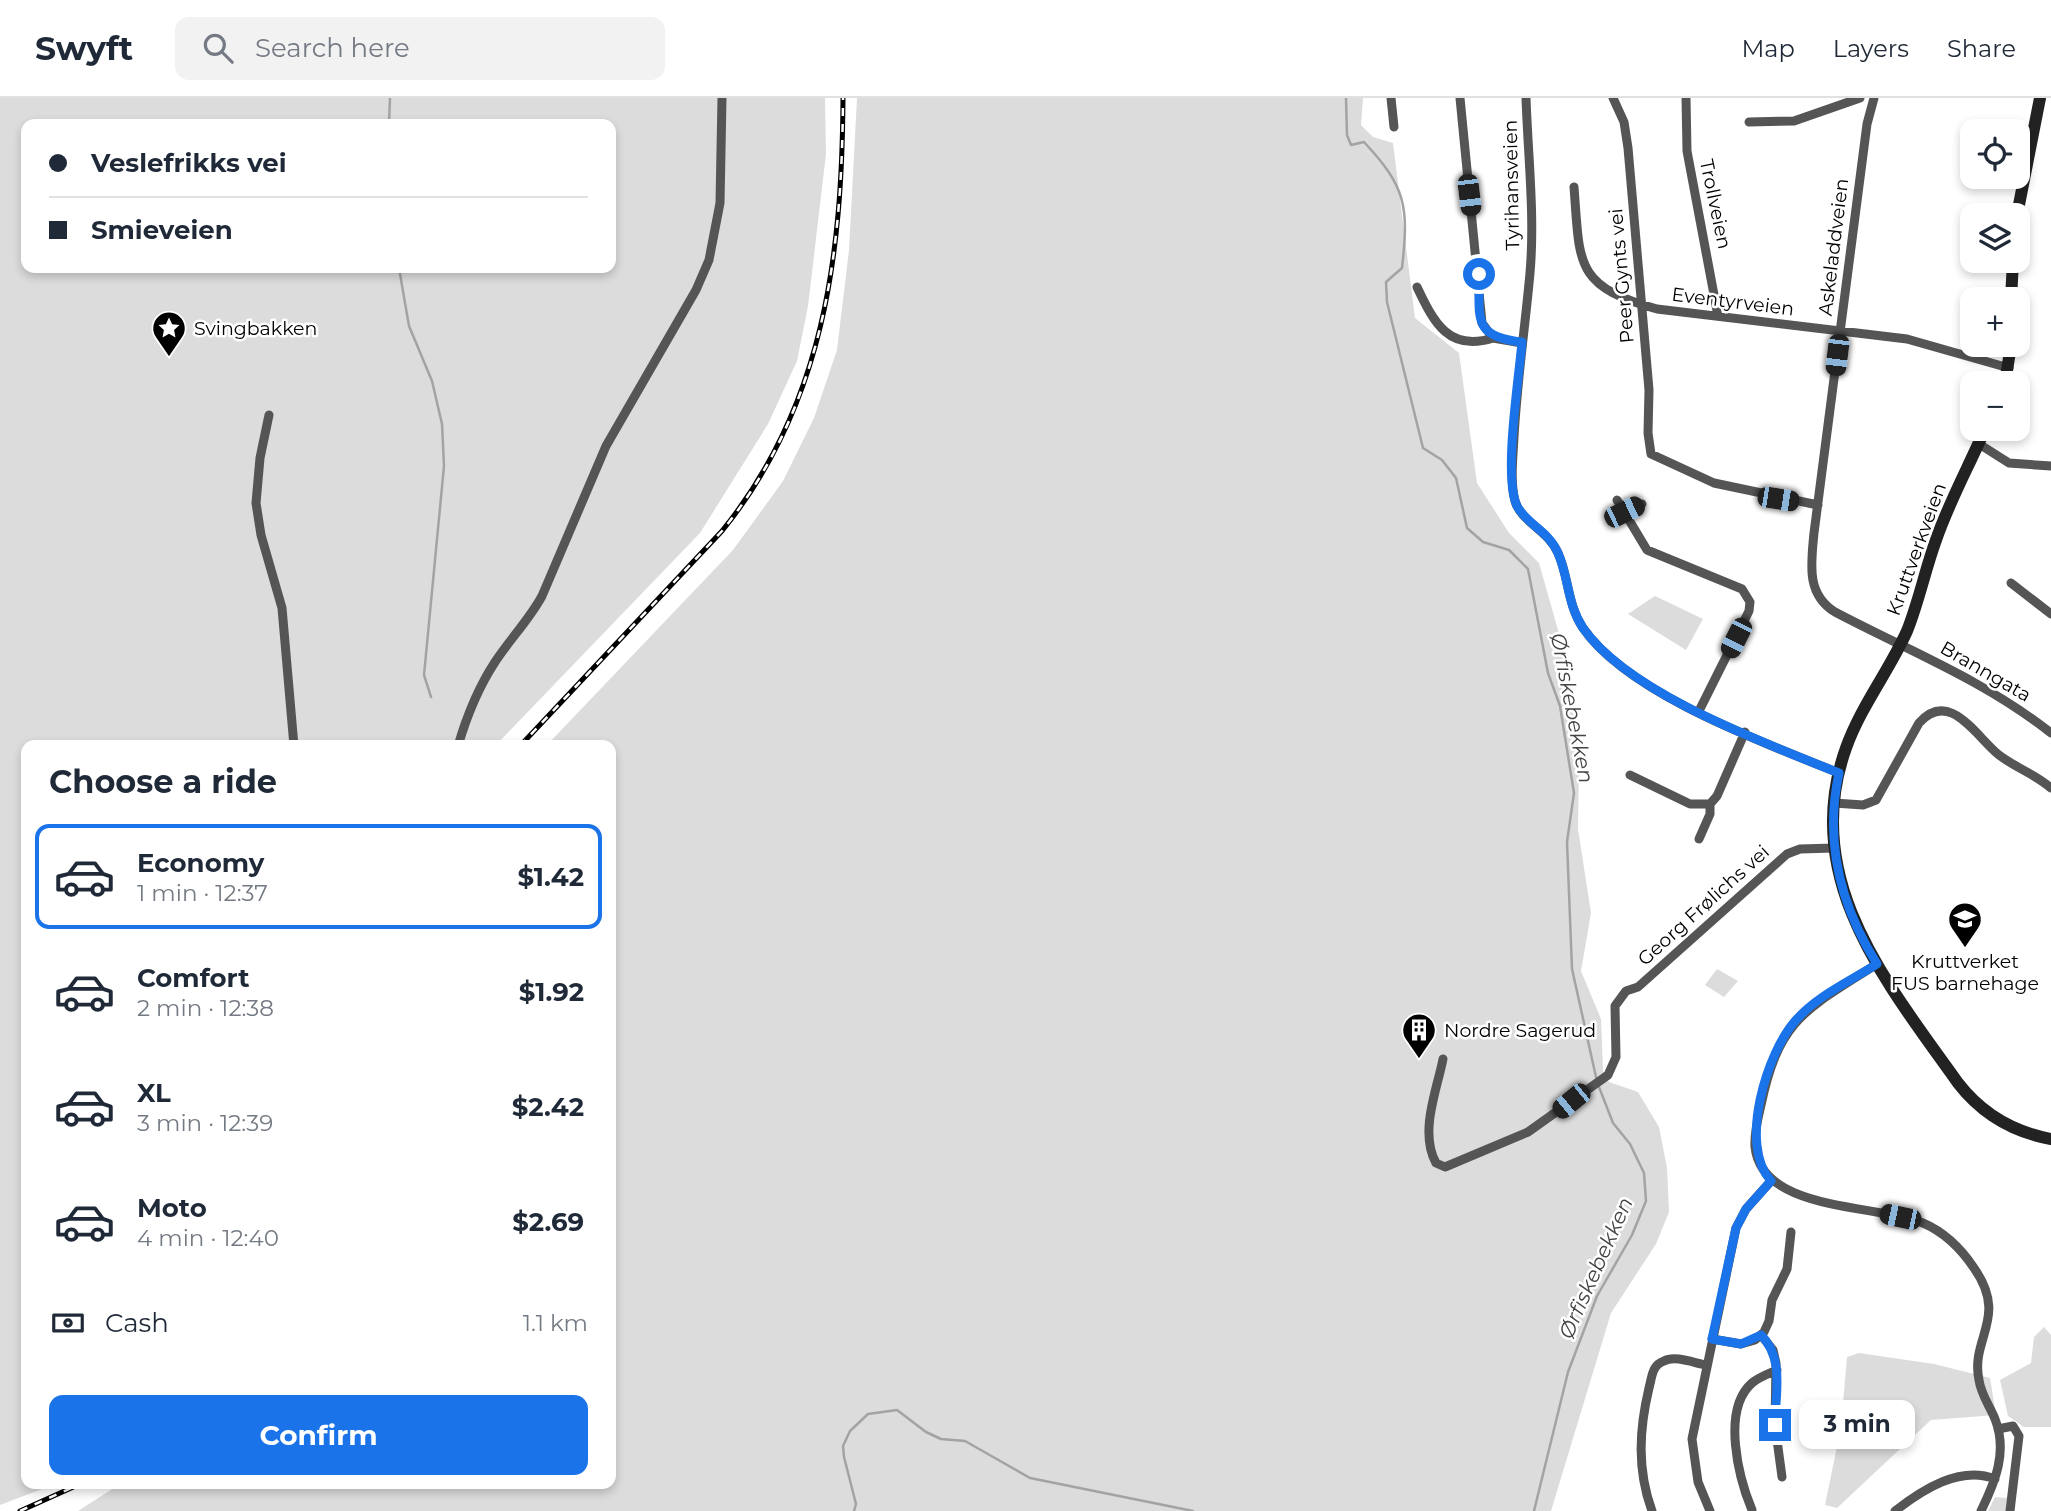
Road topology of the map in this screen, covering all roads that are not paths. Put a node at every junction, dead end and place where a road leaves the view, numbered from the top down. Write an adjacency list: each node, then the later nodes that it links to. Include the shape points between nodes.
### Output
1 (722, 98): 38 (street, via 720,203 709,260 606,446 531,617 496,660 472,703)
2 (1391, 98): 11 (street)
3 (1460, 98): 18 (street, via 1482,323)
4 (1526, 98): 19 (street, Tyrihansveien, via 1531,244)
5 (1613, 98): 15 (street, Peer Gynts vei, via 1627,138)
6 (1686, 98): 16 (street, Trollveien, via 1687,151)
7 (1860, 98): 10 (street, via 1794,121)
8 (1874, 98): 17 (street, Askeladdveien)
9 (2040, 98): 13 (street)
10 (1749, 122)
11 (1394, 127)
12 (1574, 187): 15 (street, Eventyrveien, via 1580,254 1590,277)
13 (2019, 203)
14 (1417, 287): 18 (street, via 1428,310 1455,340)
15 (1640, 304): 16 (street, Eventyrveien); 29 (street, Peer Gynts vei, via 1651,454 1714,484)
16 (1718, 316): 17 (street, Eventyrveien)
17 (1840, 331): 21 (street, Eventyrveien, via 1916,341); 29 (street, Askeladdveien)
18 (1493, 338): 19 (street)
19 (1522, 342): 34 (street, Tyrihansveien, via 1512,480 1516,504 1525,518 1544,531 1559,556 1566,590 1583,628 1623,667)
20 (2010, 357): 21 (street)
21 (2009, 368): 22 (street)
22 (2008, 371)
23 (269, 415): 37 (street, via 256,503 282,608)
24 (1980, 441): 25 (street, Kruttverkveien)
25 (1979, 444): 26 (street, via 2010,463); 33 (street, Kruttverkveien, via 1936,538)
26 (2051, 466)
27 (1617, 500): 30 (street)
28 (1642, 504): 30 (street)
29 (1818, 505): 33 (street, Askeladdveien, via 1811,565 1817,598 1835,612)
30 (1624, 512): 34 (street, via 1647,550 1742,589 1750,602)
31 (2011, 583): 32 (street)
32 (2051, 614)
33 (1900, 644): 36 (street, Branngata, via 1999,695); 39 (street, Kruttverkveien, via 1855,725)
34 (1699, 711): 35 (street)
35 (1745, 732): 39 (street); 43 (street)
36 (2051, 733)
37 (293, 740)
38 (460, 740)
39 (1839, 773): 42 (street, Kruttverkveien)
40 (1630, 775): 43 (street, via 1690,804)
41 (2051, 788): 42 (street, via 1999,755 1963,718 1941,711 1919,723 1876,800 1863,805)
42 (1834, 803): 45 (street, Kruttverkveien)
43 (1710, 804): 44 (street)
44 (1699, 839)
45 (1834, 848): 46 (street, Kruttverkveien, via 1847,907); 47 (street, Georg Frølichs vei, via 1787,854 1638,987 1626,991 1615,1006 1617,1052 1608,1075 1528,1132 1445,1167 1436,1163 1430,1146)
46 (1877, 964): 48 (street, Kruttverkveien, via 1976,1105 2016,1130); 49 (street, via 1803,1013 1775,1052 1755,1138 1760,1163)
47 (1443, 1059)
48 (2051, 1139)
49 (1771, 1181): 52 (street, via 1736,1228); 55 (street, via 1805,1196 1918,1221 1958,1248 1976,1270 1988,1301 1978,1376)
50 (1791, 1232): 51 (street, via 1787,1269)
51 (1761, 1335): 52 (street, via 1741,1344); 54 (street, via 1775,1355)
52 (1712, 1339): 53 (street)
53 (1706, 1366): 59 (street, via 1669,1359 1653,1371 1640,1451); 60 (street, via 1692,1448 1698,1482)
54 (1777, 1370): 56 (street, via 1775,1425); 58 (street, via 1752,1383 1738,1408 1737,1461)
55 (1998, 1429): 57 (street, via 2001,1458); 63 (street, via 2013,1426 2019,1436)
56 (1782, 1477)
57 (1995, 1479): 61 (street, via 1977,1473 1964,1475 1923,1490); 62 (street)
58 (1752, 1510)
59 (1652, 1511)
60 (1710, 1511)
61 (1895, 1511)
62 (1982, 1511)
63 (2010, 1511)

